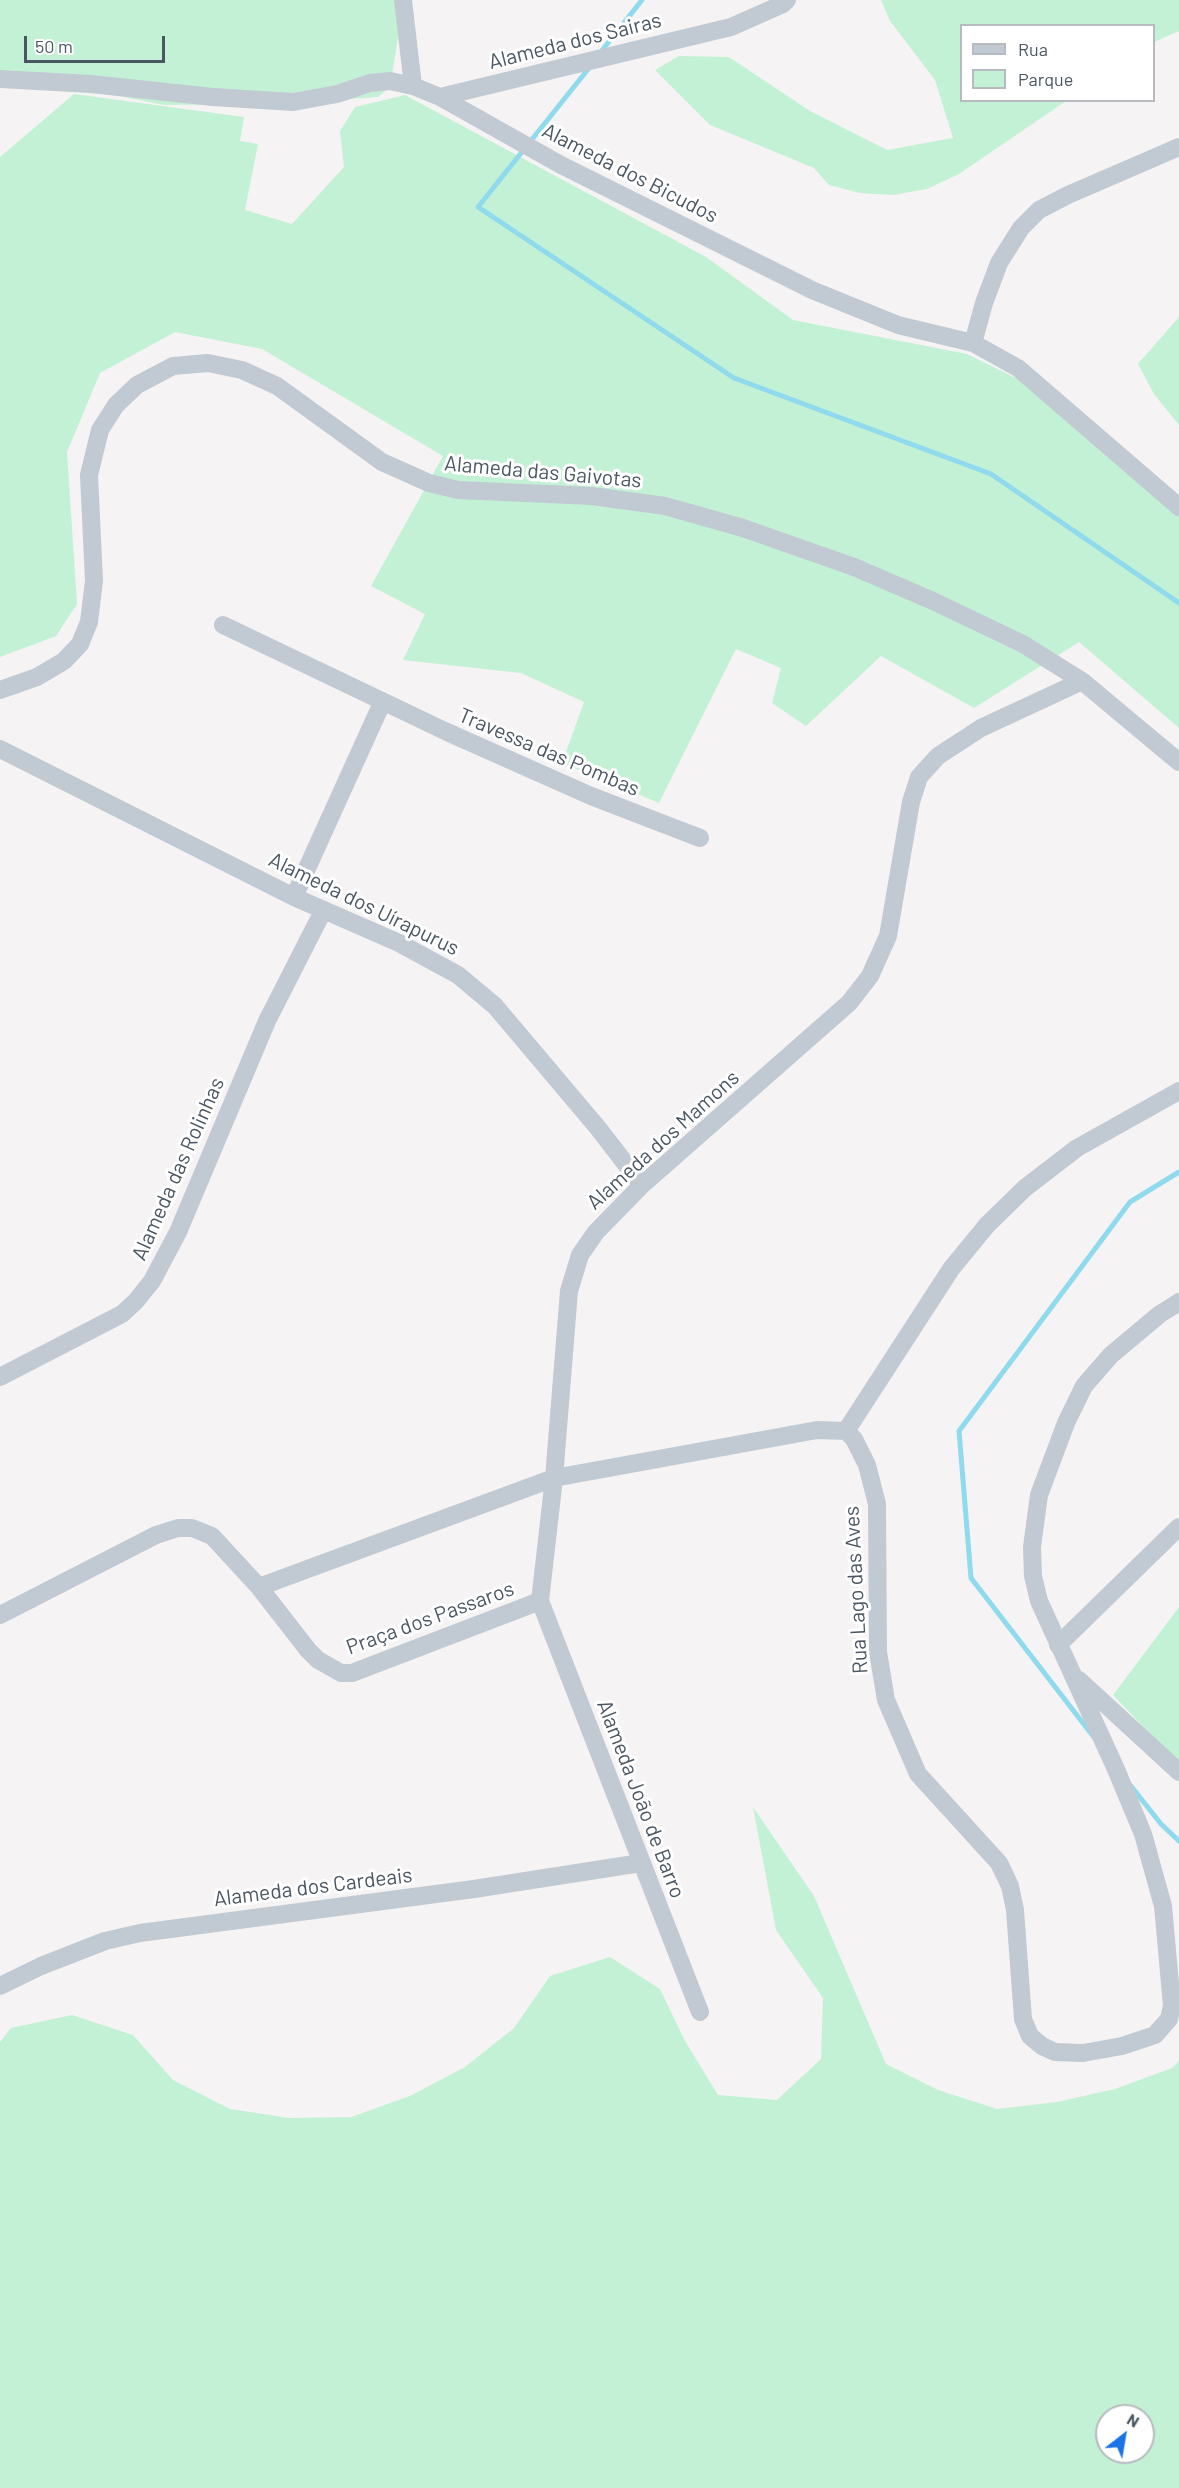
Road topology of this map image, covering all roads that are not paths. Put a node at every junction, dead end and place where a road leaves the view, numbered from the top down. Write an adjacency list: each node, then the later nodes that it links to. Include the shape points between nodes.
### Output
1 (403, 0): 4 (street)
2 (787, 0): 5 (street, Alameda dos Sairas, via 731,27)
3 (0, 79): 4 (street, Alameda dos Bicudos, via 293,102 390,81)
4 (412, 86): 5 (street, Alameda dos Bicudos)
5 (440, 97): 7 (street, Alameda dos Bicudos, via 561,165 812,290 898,325)
6 (1179, 147): 7 (street, via 1039,210 1021,228 999,264)
7 (973, 343): 8 (street, Alameda dos Bicudos, via 1018,368)
8 (1179, 507)
9 (223, 625): 12 (street, Travessa das Pombas)
10 (1082, 681): 11 (street, Alameda das Gaivotas, via 1023,644 933,601 854,567 743,528 665,506 592,495 458,490 429,483 382,462 277,386 242,370 208,363 173,366 137,385 116,405 100,430 89,475 94,581 89,622 80,644 64,661 37,677); 14 (street, Alameda das Gaivotas); 19 (street, Alameda dos Mamons, via 981,728 938,756 919,777 911,802 888,936 870,976 849,1003)
11 (0, 690)
12 (382, 703): 15 (street, Travessa das Pombas, via 591,796); 16 (street)
13 (0, 748): 16 (street, Alameda dos Uírapurus)
14 (1179, 762)
15 (700, 838)
16 (294, 897): 17 (street, Alameda dos Uírapurus)
17 (323, 911): 19 (street, Alameda dos Uírapurus, via 399,943 458,975 486,998); 21 (street, Alameda das Rolinhas, via 267,1021 178,1232 152,1281 122,1314)
18 (1179, 1091): 22 (street, via 1077,1148 1025,1188 987,1225 951,1269)
19 (642, 1185): 23 (street, Alameda dos Mamons, via 596,1232 580,1255 569,1291)
20 (1179, 1302): 28 (street, Rua Lago das Aves, via 1111,1355 1084,1386 1040,1495 1032,1547 1033,1576)
21 (0, 1377)
22 (846, 1431): 23 (street, via 817,1430); 29 (street, Rua Lago das Aves, via 867,1465 877,1504 878,1652 886,1701 918,1774 999,1863 1010,1886 1023,2019 1030,2036 1055,2052 1083,2053 1155,2035 1169,2019 1172,2006 1163,1906 1143,1834)
23 (554, 1478): 25 (street); 26 (street, Praça dos Passaros)
24 (1179, 1527): 28 (street)
25 (259, 1587): 26 (street, Praça dos Passaros, via 318,1660 341,1673 352,1673); 27 (street, via 212,1536 192,1528 178,1528 156,1535)
26 (540, 1601): 31 (street, Alameda João de Barro)
27 (0, 1615)
28 (1058, 1645): 29 (street, Rua Lago das Aves)
29 (1073, 1675): 30 (street)
30 (1179, 1772)
31 (640, 1863): 32 (street, Alameda dos Cardeais, via 140,1933 105,1941); 33 (street, Alameda João de Barro)
32 (0, 1986)
33 (700, 2013)

